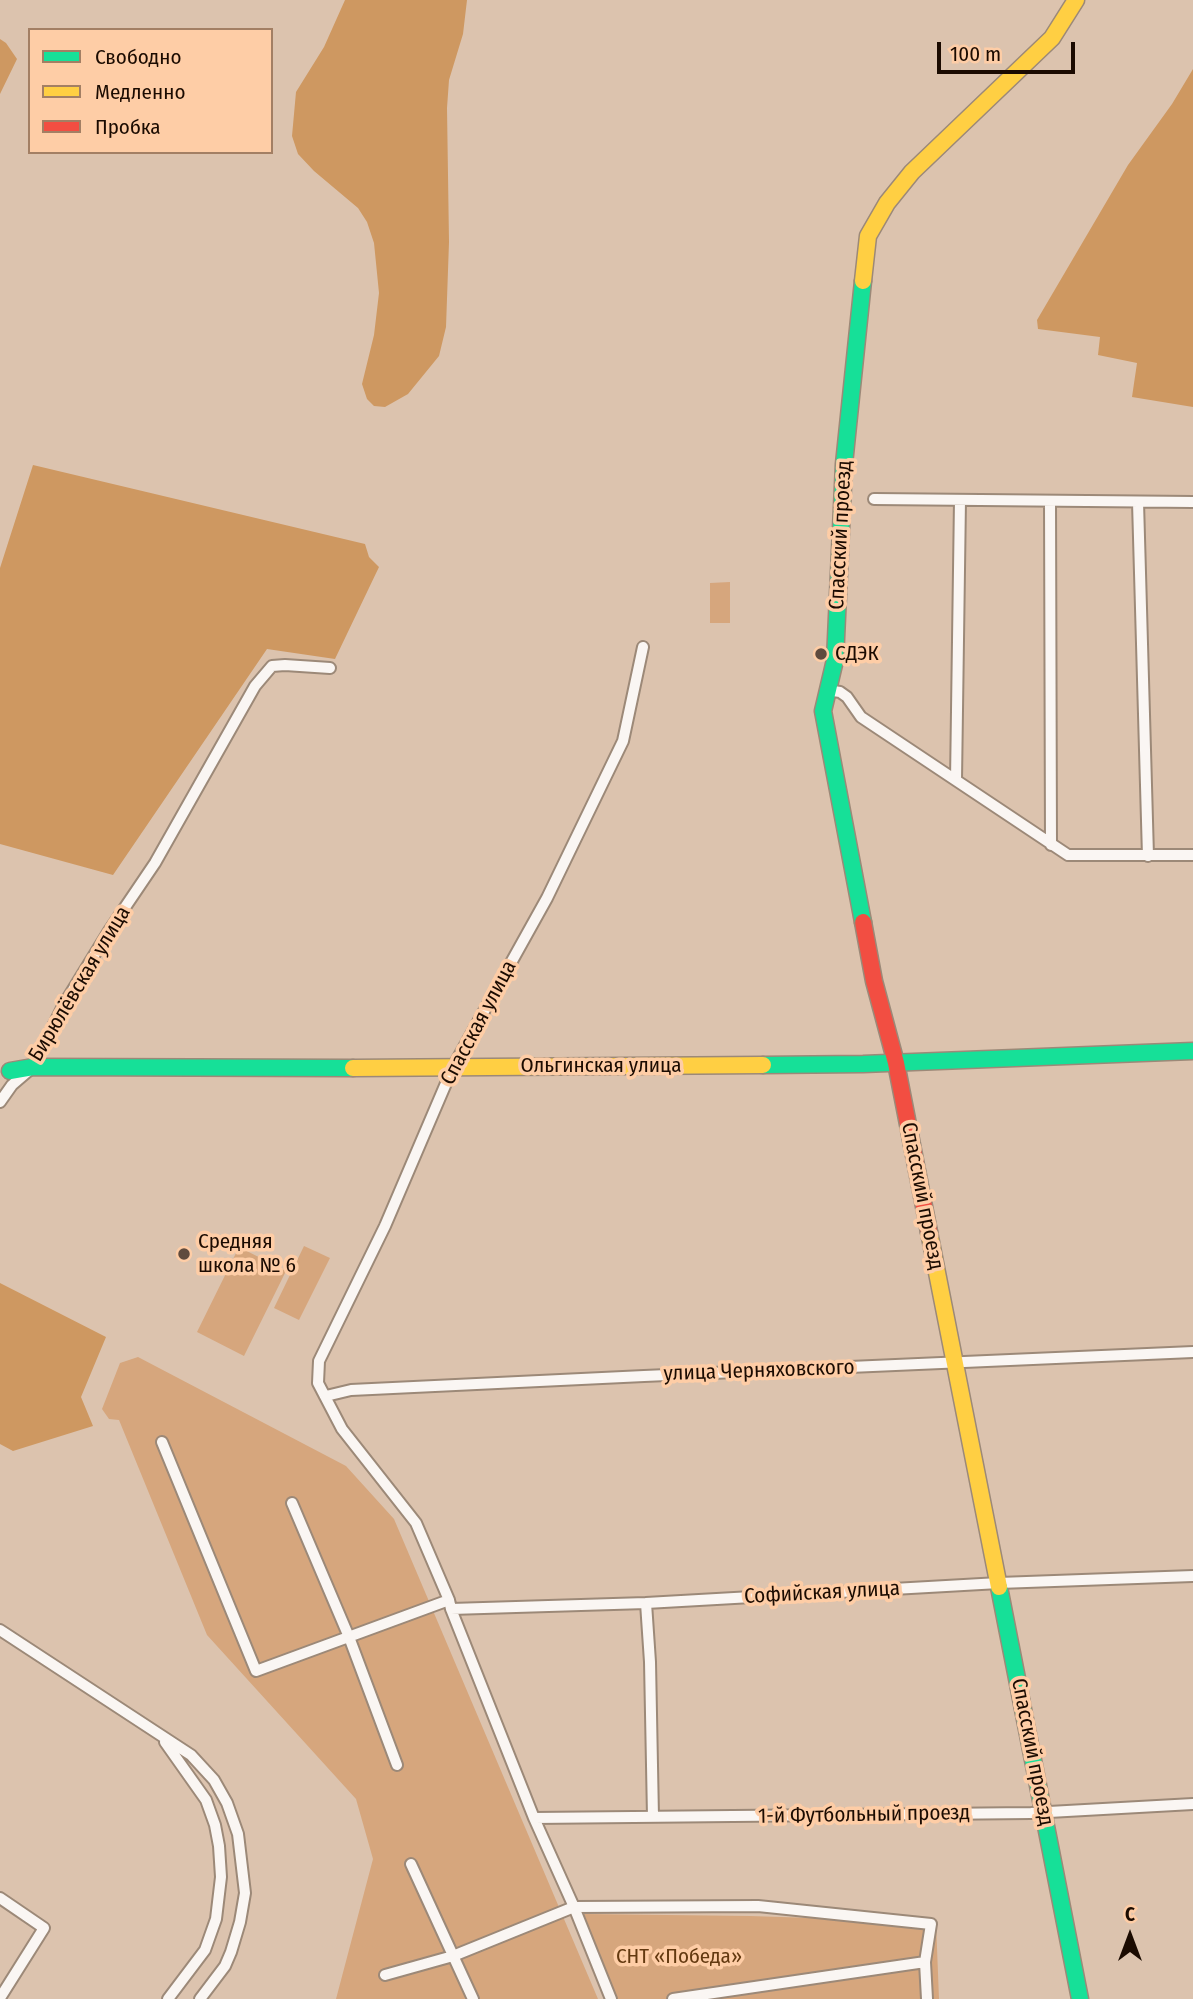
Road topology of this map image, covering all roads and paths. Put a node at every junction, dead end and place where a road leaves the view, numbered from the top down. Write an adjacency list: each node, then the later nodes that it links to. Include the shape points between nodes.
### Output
1 (1076, 0): 9 (street, Спасский проезд, via 1052,38 912,172 868,236 844,464 835,660)
2 (874, 499): 3 (street)
3 (960, 500): 4 (street); 10 (street)
4 (1050, 500): 5 (street); 11 (street)
5 (1138, 502): 6 (street); 13 (street)
6 (1193, 502)
7 (643, 648): 17 (street, Спасская улица, via 623,741 547,898)
8 (330, 668): 16 (street, Бирюлёвская улица, via 272,666 256,686 155,863 63,1006)
9 (827, 690): 10 (street, via 841,692 861,717); 15 (street, Спасский проезд, via 822,710 874,982)
10 (956, 780): 11 (street)
11 (1051, 845): 13 (street, via 1068,855)
12 (1193, 855): 13 (street)
13 (1148, 856)
14 (1193, 1051): 15 (street, Ольгинская улица)
15 (896, 1063): 17 (street, Ольгинская улица); 21 (street, Спасский проезд)
16 (33, 1067): 17 (street, Ольгинская улица); 18 (street, Ольгинская улица); 19 (street, Бирюлёвская улица)
17 (453, 1067): 22 (street, Спасская улица, via 385,1226 319,1361 318,1383)
18 (10, 1071)
19 (0, 1102)
20 (1193, 1352): 21 (street, улица Черняховского)
21 (955, 1362): 22 (street, улица Черняховского, via 351,1390); 26 (street, Спасский проезд)
22 (326, 1396): 28 (street, via 342,1429 416,1523)
23 (162, 1443): 30 (street, Софийская улица, via 256,1671)
24 (292, 1503): 30 (street)
25 (1193, 1576): 26 (street, Софийская улица)
26 (999, 1583): 27 (street, Софийская улица); 34 (street, Спасский проезд)
27 (646, 1603): 28 (street, Софийская улица); 35 (street)
28 (450, 1604): 30 (street, Софийская улица); 36 (street)
29 (0, 1630): 31 (street)
30 (349, 1637): 32 (street)
31 (159, 1734): 44 (street, via 206,1800 219,1846 216,1919 205,1950); 45 (street, via 191,1755 214,1780 238,1833 243,1862 245,1893 231,1952)
32 (397, 1765)
33 (1193, 1804): 34 (street, 1-й Футбольный проезд)
34 (1044, 1813): 35 (street, 1-й Футбольный проезд); 50 (street, Спасский проезд)
35 (653, 1817): 36 (street, 1-й Футбольный проезд)
36 (534, 1818): 39 (street)
37 (411, 1864): 40 (street)
38 (0, 1898): 43 (street, via 44,1928)
39 (574, 1907): 40 (street); 41 (street, via 758,1906 931,1924); 47 (street)
40 (453, 1956): 42 (street); 46 (street)
41 (925, 1962): 48 (street); 49 (street)
42 (385, 1975)
43 (0, 1998)
44 (168, 1999)
45 (200, 1999)
46 (473, 1999)
47 (611, 1999)
48 (673, 1999)
49 (927, 1999)
50 (1080, 1999)

